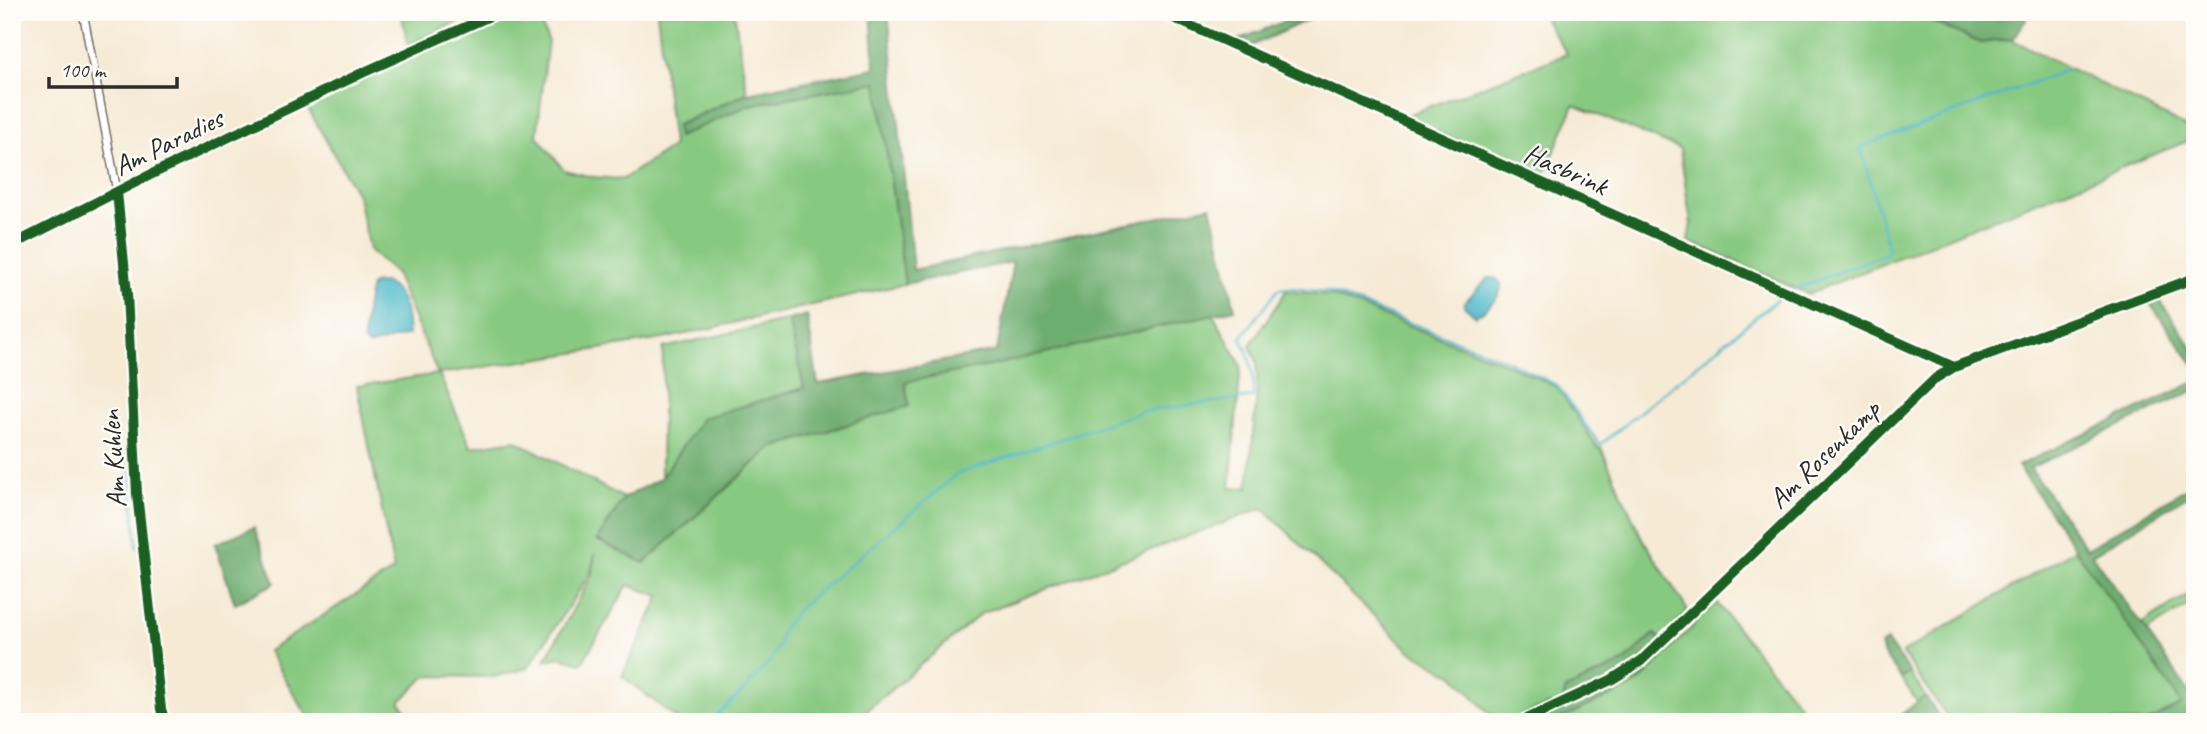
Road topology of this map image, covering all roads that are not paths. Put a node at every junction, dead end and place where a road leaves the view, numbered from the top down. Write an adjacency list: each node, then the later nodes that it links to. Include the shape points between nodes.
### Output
1 (83, 12): 4 (street, Am Kuhlen)
2 (499, 12): 4 (street, Am Paradies)
3 (1160, 12): 7 (street, Hasbrink)
4 (117, 191): 5 (street, Am Paradies); 10 (street, Am Kuhlen, via 137,494)
5 (12, 246)
6 (2195, 278): 8 (street, Am Rosenkamp)
7 (1930, 357): 8 (street, Hasbrink); 9 (street)
8 (1954, 368): 9 (street, Am Rosenkamp)
9 (1936, 378): 11 (street, Am Rosenkamp, via 1641,661)
10 (165, 722)
11 (1520, 722)

